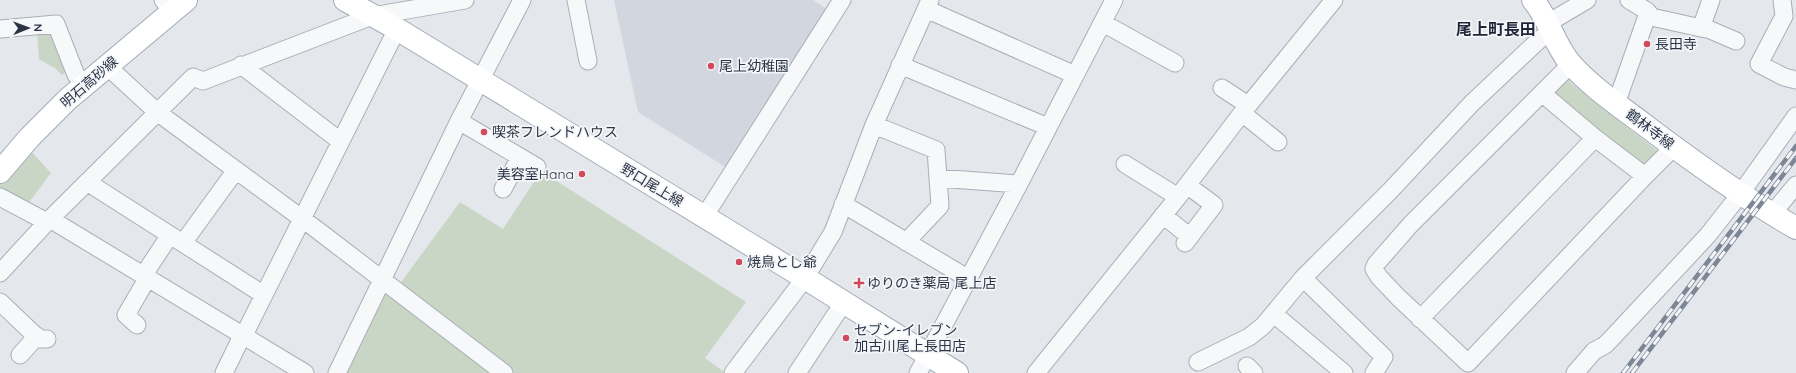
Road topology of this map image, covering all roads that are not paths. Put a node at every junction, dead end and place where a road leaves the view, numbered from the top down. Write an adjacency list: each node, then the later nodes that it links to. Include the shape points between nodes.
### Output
1 (345, 0): 15 (main road, 野口尾上線)
2 (465, 0): 15 (street)
3 (522, 0): 31 (street)
4 (576, 0): 23 (street)
5 (842, 0): 63 (street)
6 (1114, 0): 17 (street)
7 (1334, 0): 36 (street)
8 (1533, 0): 18 (main road, 鶴林寺線)
9 (1588, 0): 18 (street)
10 (1629, 0): 16 (street)
11 (1711, 0): 19 (street)
12 (1782, 0): 30 (street, via 1784,16 1759,64 1784,77)
13 (174, 4): 26 (main road, 明石高砂線)
14 (928, 4): 28 (street); 29 (street)
15 (372, 16): 21 (main road, 野口尾上線); 27 (street)
16 (1651, 16): 19 (street); 35 (street, via 1647,16 1645,20)
17 (1103, 23): 24 (street); 29 (street)
18 (1550, 27): 25 (main road, 鶴林寺線); 72 (street, via 1472,103 1390,192)
19 (1701, 28): 22 (street)
20 (0, 29): 32 (street, via 56,24 76,75)
21 (396, 29): 31 (main road, 野口尾上線); 43 (street)
22 (1736, 41)
23 (588, 61)
24 (1175, 63)
25 (1571, 64): 34 (street); 35 (main road, 鶴林寺線)
26 (107, 66): 32 (main road, 明石高砂線); 37 (street)
27 (241, 66): 37 (street, via 203,81 192,77); 43 (street)
28 (900, 66): 40 (street); 41 (street)
29 (1075, 74): 41 (street)
30 (1796, 80)
31 (479, 81): 39 (street); 63 (main road, 野口尾上線)
32 (86, 84): 50 (main road, 明石高砂線, via 45,122)
33 (1222, 88): 36 (street)
34 (1543, 94): 42 (street); 79 (street, via 1411,224 1376,264 1374,269 1379,277)
35 (1616, 104): 45 (main road, 鶴林寺線)
36 (1245, 109): 44 (street); 57 (street)
37 (157, 112): 49 (street); 53 (street)
38 (1796, 116): 58 (street)
39 (459, 121): 46 (street); 74 (street)
40 (874, 125): 52 (street, via 936,150); 60 (street)
41 (1048, 127): 54 (street)
42 (1595, 138): 51 (street); 79 (street)
43 (340, 141): 64 (street)
44 (1278, 142)
45 (1674, 147): 51 (street); 58 (main road, 鶴林寺線)
46 (520, 157): 48 (street); 56 (street)
47 (1133, 163): 57 (street)
48 (537, 167)
49 (236, 170): 64 (street); 67 (street)
50 (0, 172)
51 (1645, 176): 85 (street)
52 (938, 178): 54 (street); 68 (street, via 940,206)
53 (88, 182): 65 (street); 67 (street)
54 (1019, 184): 73 (street)
55 (1796, 185): 61 (street)
56 (503, 189)
57 (1182, 191): 62 (street); 62 (street, via 1214,206 1188,240)
58 (1741, 193): 61 (main road, 鶴林寺線); 97 (street, via 1708,235 1605,346 1594,350)
59 (0, 197): 65 (street)
60 (843, 204): 68 (street); 71 (street, via 833,232)
61 (1772, 214): 66 (main road, 鶴林寺線)
62 (1163, 215): 94 (street)
63 (704, 217): 71 (main road, 野口尾上線)
64 (301, 219): 74 (street); 75 (street)
65 (49, 221): 69 (street); 70 (street)
66 (1796, 228)
67 (176, 239): 70 (street); 75 (street)
68 (906, 242): 73 (street)
69 (0, 274)
70 (145, 277): 80 (street, via 126,315); 81 (street)
71 (805, 278): 77 (main road, 野口尾上線); 90 (street)
72 (1303, 278): 78 (street); 96 (street, via 1384,357)
73 (969, 279): 82 (street)
74 (381, 280): 88 (street); 89 (street)
75 (264, 295): 81 (street)
76 (0, 302): 83 (street, via 42,338)
77 (844, 302): 82 (main road, 野口尾上線); 91 (street)
78 (1274, 314): 84 (street, via 1249,337); 95 (street)
79 (1420, 319): 85 (street)
80 (137, 325)
81 (242, 337): 86 (street); 87 (street)
82 (928, 354): 92 (street); 93 (main road, 野口尾上線)
83 (20, 355)
84 (1198, 362)
85 (1463, 368)
86 (224, 373)
87 (304, 373)
88 (337, 373)
89 (504, 373)
90 (732, 373)
91 (797, 373)
92 (918, 373)
93 (957, 373)
94 (1036, 373)
95 (1344, 373)
96 (1374, 373)
97 (1575, 373)

